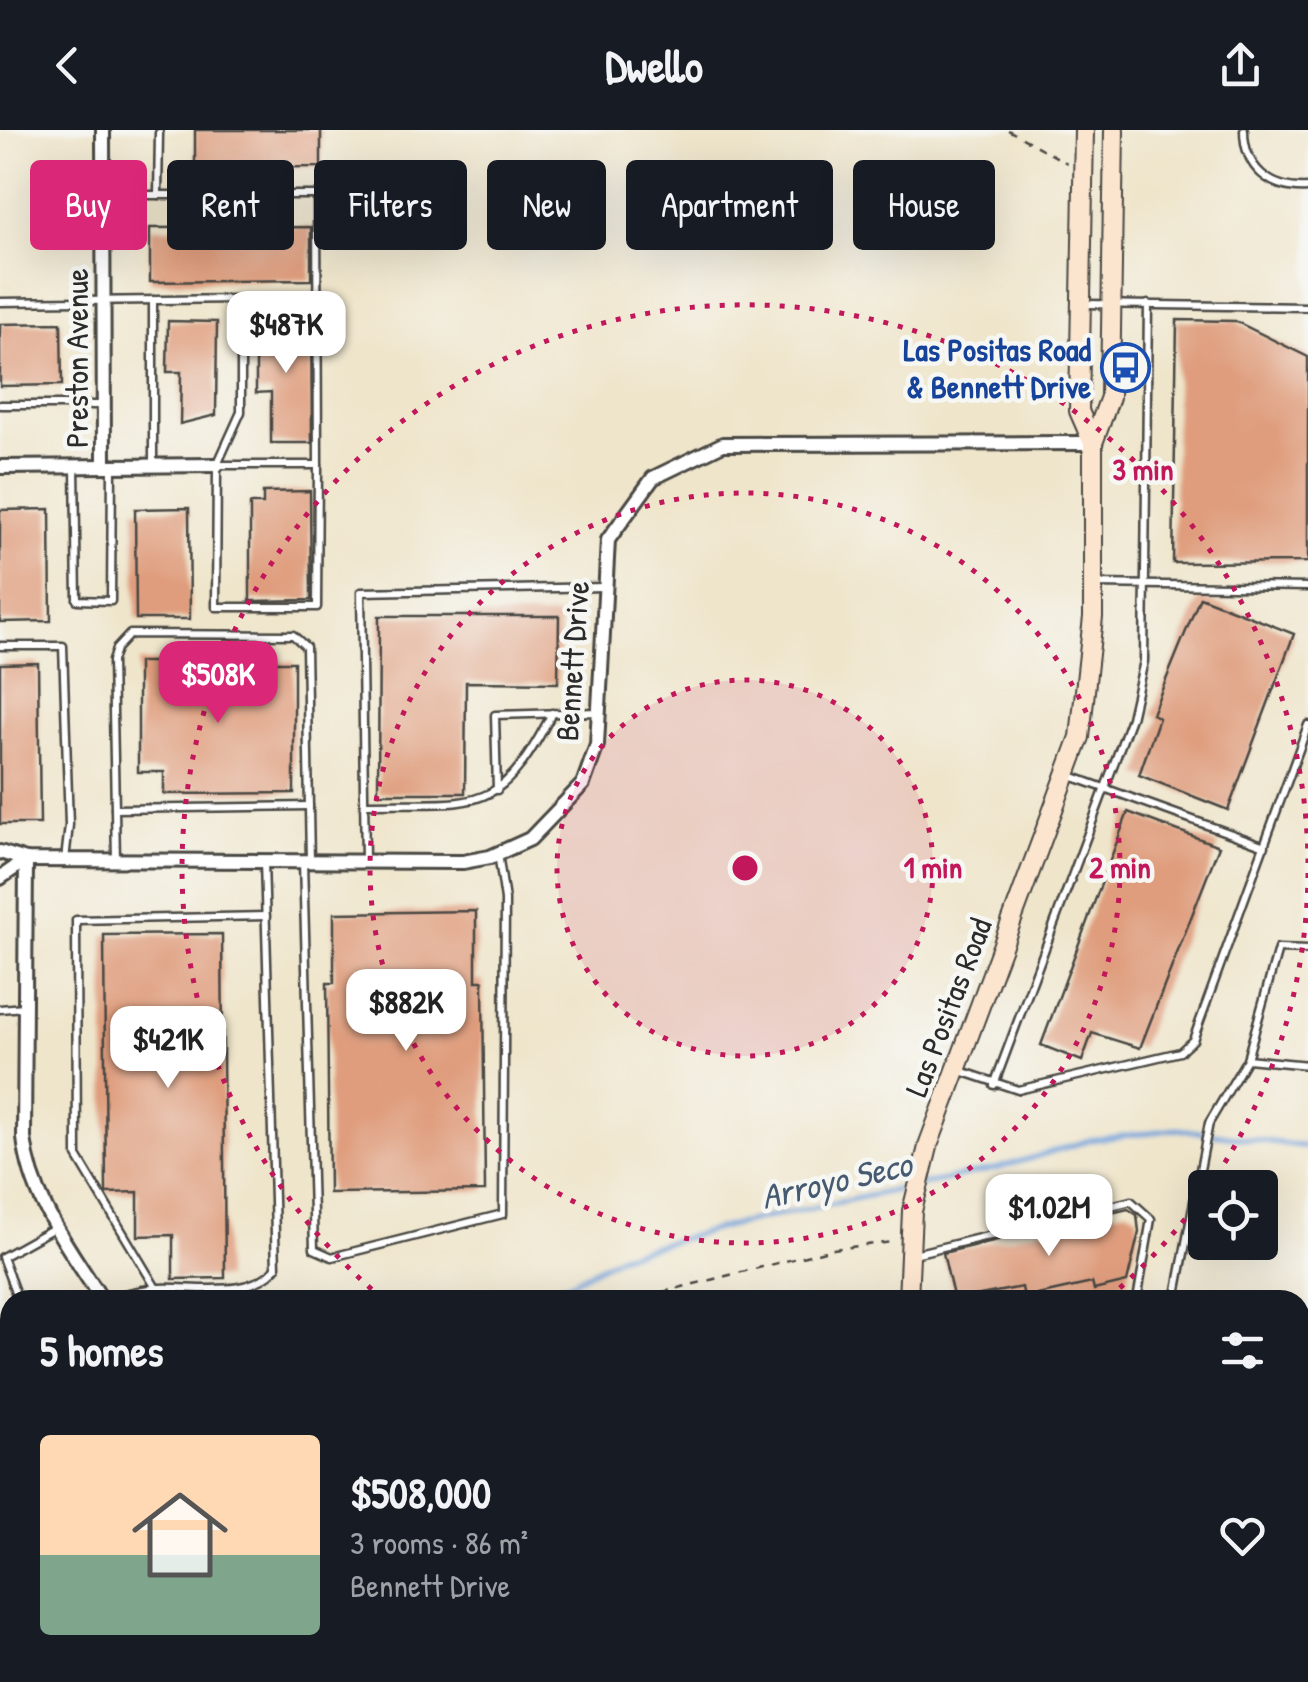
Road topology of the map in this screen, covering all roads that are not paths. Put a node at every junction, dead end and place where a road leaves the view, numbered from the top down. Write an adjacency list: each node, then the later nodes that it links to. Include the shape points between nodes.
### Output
1 (102, 130): 6 (street, Preston Avenue)
2 (1084, 130): 16 (main road, Las Positas Road)
3 (1114, 130): 17 (main road, Las Positas Road)
4 (1244, 130): 7 (lane, via 1244,152 1254,170)
5 (159, 133): 9 (lane)
6 (102, 160)
7 (1308, 188)
8 (147, 195): 9 (lane)
9 (158, 195): 11 (lane, via 317,195)
10 (103, 250): 14 (street, Preston Avenue)
11 (318, 298): 12 (lane); 24 (lane)
12 (241, 299): 13 (lane); 23 (lane, via 241,412)
13 (153, 300): 14 (lane); 27 (lane)
14 (103, 301): 15 (lane); 21 (street, Preston Avenue)
15 (0, 302)
16 (1081, 304): 17 (lane); 22 (main road, Las Positas Road, via 1080,411)
17 (1112, 304): 18 (lane); 22 (main road, Las Positas Road, via 1110,397)
18 (1148, 304): 19 (lane); 30 (lane)
19 (1308, 307)
20 (0, 405): 21 (lane)
21 (104, 405): 26 (street, Preston Avenue)
22 (1093, 443): 29 (main road, Las Positas Road); 31 (street, Bennett Drive, via 723,444 653,478 608,540)
23 (218, 465): 24 (lane); 24 (lane, via 216,607 318,607); 27 (street)
24 (318, 465)
25 (76, 466): 26 (street); 26 (lane, via 77,600 111,601); 28 (street)
26 (108, 466): 27 (street)
27 (153, 466)
28 (0, 467)
29 (1093, 584): 30 (lane); 37 (main road, Las Positas Road, via 1089,681)
30 (1144, 586): 32 (lane); 38 (lane, via 1144,661)
31 (605, 587): 34 (street, Bennett Drive); 40 (lane, via 362,592)
32 (1308, 587)
33 (0, 646): 47 (lane, via 64,646)
34 (598, 712): 35 (lane); 45 (street, Bennett Drive, via 583,784 530,839)
35 (552, 713): 39 (lane, via 529,758); 39 (lane, via 496,715)
36 (1308, 724): 43 (lane)
37 (1067, 775): 38 (lane); 59 (main road, Las Positas Road)
38 (1106, 788): 43 (lane); 60 (lane)
39 (498, 791): 40 (lane, via 480,800)
40 (364, 804): 51 (lane)
41 (309, 806): 42 (lane); 42 (lane, via 302,640 130,634 112,661); 50 (lane)
42 (115, 809): 48 (lane)
43 (1265, 846): 60 (lane, via 1204,1015 1180,1052 1018,1090)
44 (0, 852): 46 (street, Bennett Drive)
45 (498, 853): 50 (lane, via 505,900 503,1214 332,1257 314,1249); 51 (street, Bennett Drive, via 463,862)
46 (26, 860): 47 (street, Bennett Drive); 52 (street); 55 (street)
47 (65, 860): 48 (street, Bennett Drive)
48 (116, 860): 49 (street, Bennett Drive)
49 (264, 861): 50 (street, Bennett Drive); 53 (lane)
50 (307, 861): 51 (street, Bennett Drive)
51 (365, 861)
52 (0, 878)
53 (266, 916): 64 (lane, via 276,1268 266,1279 222,1289); 64 (lane, via 76,920 77,1156)
54 (1308, 950): 57 (lane, via 1278,949)
55 (27, 1007): 56 (lane); 61 (street, via 28,1173)
56 (0, 1009)
57 (1247, 1059): 58 (lane); 70 (lane, via 1209,1123)
58 (1308, 1065)
59 (956, 1069): 60 (lane); 62 (main road, Las Positas Road, via 929,1143)
60 (994, 1085)
61 (55, 1227): 63 (lane); 66 (street)
62 (908, 1248): 68 (main road, Las Positas Road); 69 (lane, via 1130,1201 1150,1219)
63 (1, 1253): 65 (lane)
64 (156, 1288): 67 (lane)
65 (14, 1290)
66 (96, 1290)
67 (147, 1290)
68 (908, 1290)
69 (1139, 1290)
70 (1177, 1290)

